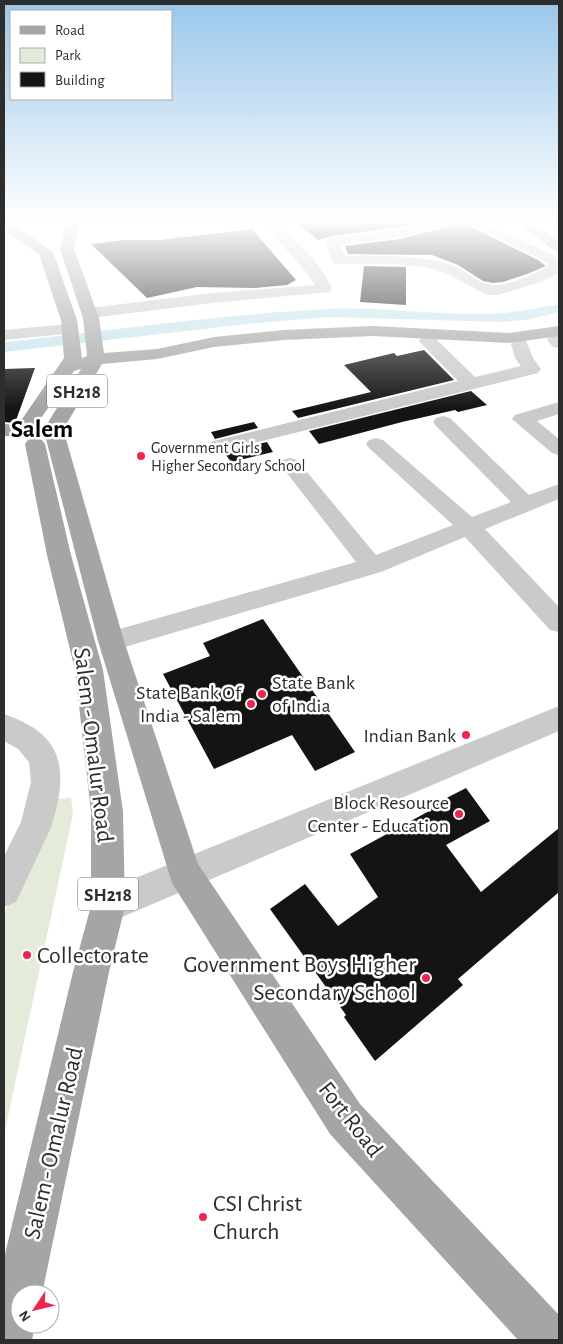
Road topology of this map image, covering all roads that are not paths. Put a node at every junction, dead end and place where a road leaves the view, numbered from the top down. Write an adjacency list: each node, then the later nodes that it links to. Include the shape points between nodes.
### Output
1 (56, 283): 7 (main road)
2 (78, 283): 6 (main road)
3 (322, 283): 6 (street, via 324,289 212,298)
4 (474, 283): 5 (street, via 487,290 498,290)
5 (522, 283)
6 (91, 315): 13 (main road)
7 (69, 324): 8 (street); 14 (main road)
8 (4, 334)
9 (559, 338): 11 (main road); 12 (main road, via 373,330)
10 (428, 341): 11 (main road); 12 (main road, via 379,338); 15 (street)
11 (520, 344): 15 (street, via 532,369)
12 (217, 346): 13 (main road)
13 (96, 359): 14 (main road); 18 (main road, SH218)
14 (69, 363): 18 (main road)
15 (470, 384): 20 (street)
16 (559, 408): 21 (street, via 522,419)
17 (443, 422): 24 (street)
18 (33, 432): 28 (main road, Salem - Omalur Road); 33 (main road, Salem - Omalur Road / SH218, via 59,555 89,670 107,812)
19 (376, 444): 25 (street)
20 (217, 446)
21 (559, 449)
22 (290, 464): 26 (street)
23 (559, 491): 24 (street)
24 (526, 504): 25 (street)
25 (469, 527): 26 (street); 27 (street)
26 (372, 566): 28 (street)
27 (559, 623)
28 (111, 641): 31 (main road, Salem - Omalur Road)
29 (559, 718): 31 (street)
30 (4, 726): 32 (street, via 28,740 44,757 46,782 37,824)
31 (184, 872): 33 (street); 35 (main road, Fort Road, via 345,1119)
32 (4, 890)
33 (108, 906): 34 (main road, Salem - Omalur Road / SH218)
34 (8, 1340)
35 (550, 1340)

